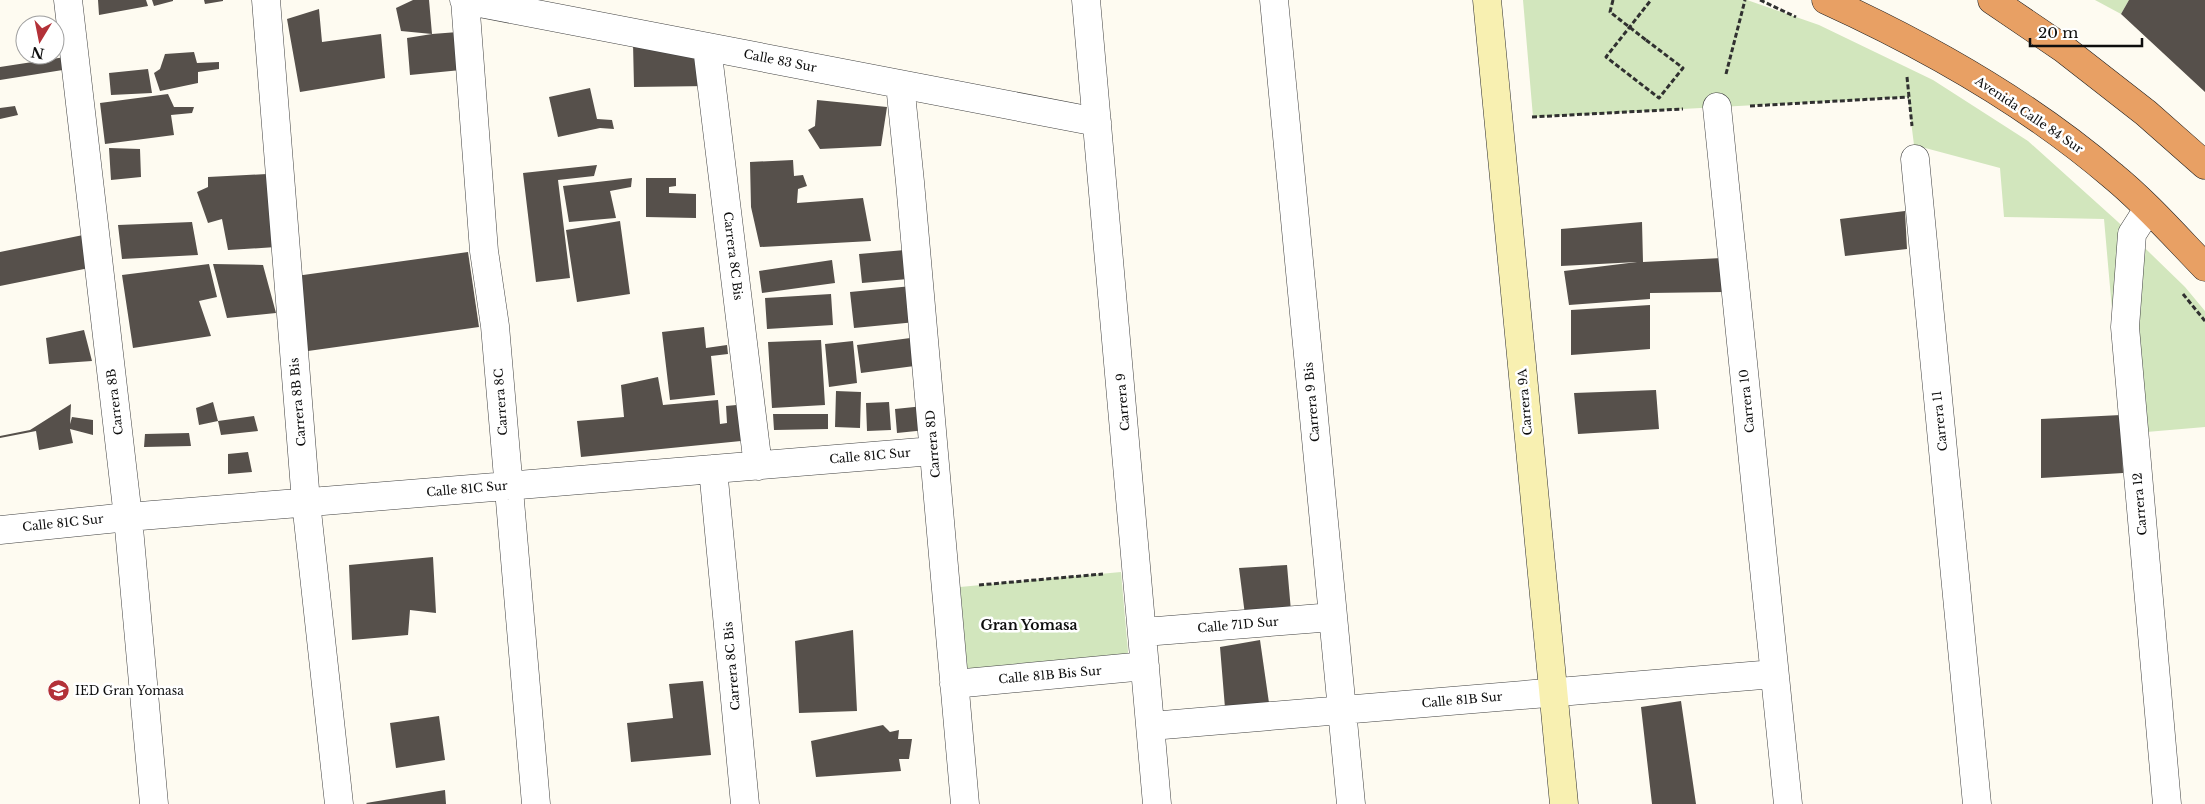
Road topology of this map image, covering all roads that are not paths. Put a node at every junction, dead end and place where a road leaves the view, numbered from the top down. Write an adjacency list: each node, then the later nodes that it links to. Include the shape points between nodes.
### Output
1 (68, 0): 22 (street, Carrera 8B)
2 (266, 0): 21 (street, Carrera 8B Bis)
3 (464, 0): 9 (street, Calle 83 Sur); 20 (street, Carrera 8C)
4 (1086, 0): 12 (street, Carrera 9)
5 (1274, 0): 24 (street, Carrera 9 Bis)
6 (1487, 0): 29 (street, Carrera 9A)
7 (1826, 0): 15 (highway, Avenida Calle 84 Sur, via 1962,70 2060,133)
8 (1992, 0): 14 (highway, via 2064,49 2146,113)
9 (707, 47): 10 (street, Calle 83 Sur); 18 (street, Carrera 8C Bis)
10 (900, 84): 12 (street, Calle 83 Sur); 17 (street, Carrera 8D)
11 (1717, 107): 27 (street, Carrera 10)
12 (1097, 122): 25 (street, Carrera 9)
13 (1915, 159): 41 (street, Carrera 11)
14 (2205, 165)
15 (2148, 208): 16 (highway, Avenida Calle 84 Sur); 42 (street, Carrera 12, via 2132,234 2125,327)
16 (2205, 267)
17 (934, 451): 18 (street, Calle 81C Sur); 28 (street, Carrera 8D)
18 (758, 466): 19 (street, Calle 81C Sur)
19 (714, 469): 20 (street, Calle 81C Sur); 35 (street, Carrera 8C Bis)
20 (507, 486): 21 (street, Calle 81C Sur); 34 (street, Carrera 8C)
21 (306, 502): 22 (street, Calle 81C Sur); 33 (street, Carrera 8B Bis)
22 (128, 517): 23 (street, Calle 81C Sur); 32 (street, Carrera 8B)
23 (0, 530)
24 (1333, 617): 25 (street, Calle 71D Sur); 30 (street, Carrera 9 Bis)
25 (1144, 632): 26 (street, Carrera 9)
26 (1145, 666): 28 (street, Calle 81B Bis Sur); 31 (street, Carrera 9)
27 (1774, 674): 29 (street, Calle 81B Sur); 40 (street, Carrera 10)
28 (954, 684): 36 (street, Carrera 8D)
29 (1553, 692): 30 (street, Calle 81B Sur); 39 (street, Carrera 9A)
30 (1342, 709): 31 (street, Calle 81B Sur); 38 (street, Carrera 9 Bis)
31 (1151, 726): 37 (street, Carrera 9)
32 (154, 804)
33 (338, 804)
34 (536, 804)
35 (745, 804)
36 (966, 804)
37 (1158, 804)
38 (1351, 804)
39 (1564, 804)
40 (1788, 804)
41 (1977, 804)
42 (2167, 804)

